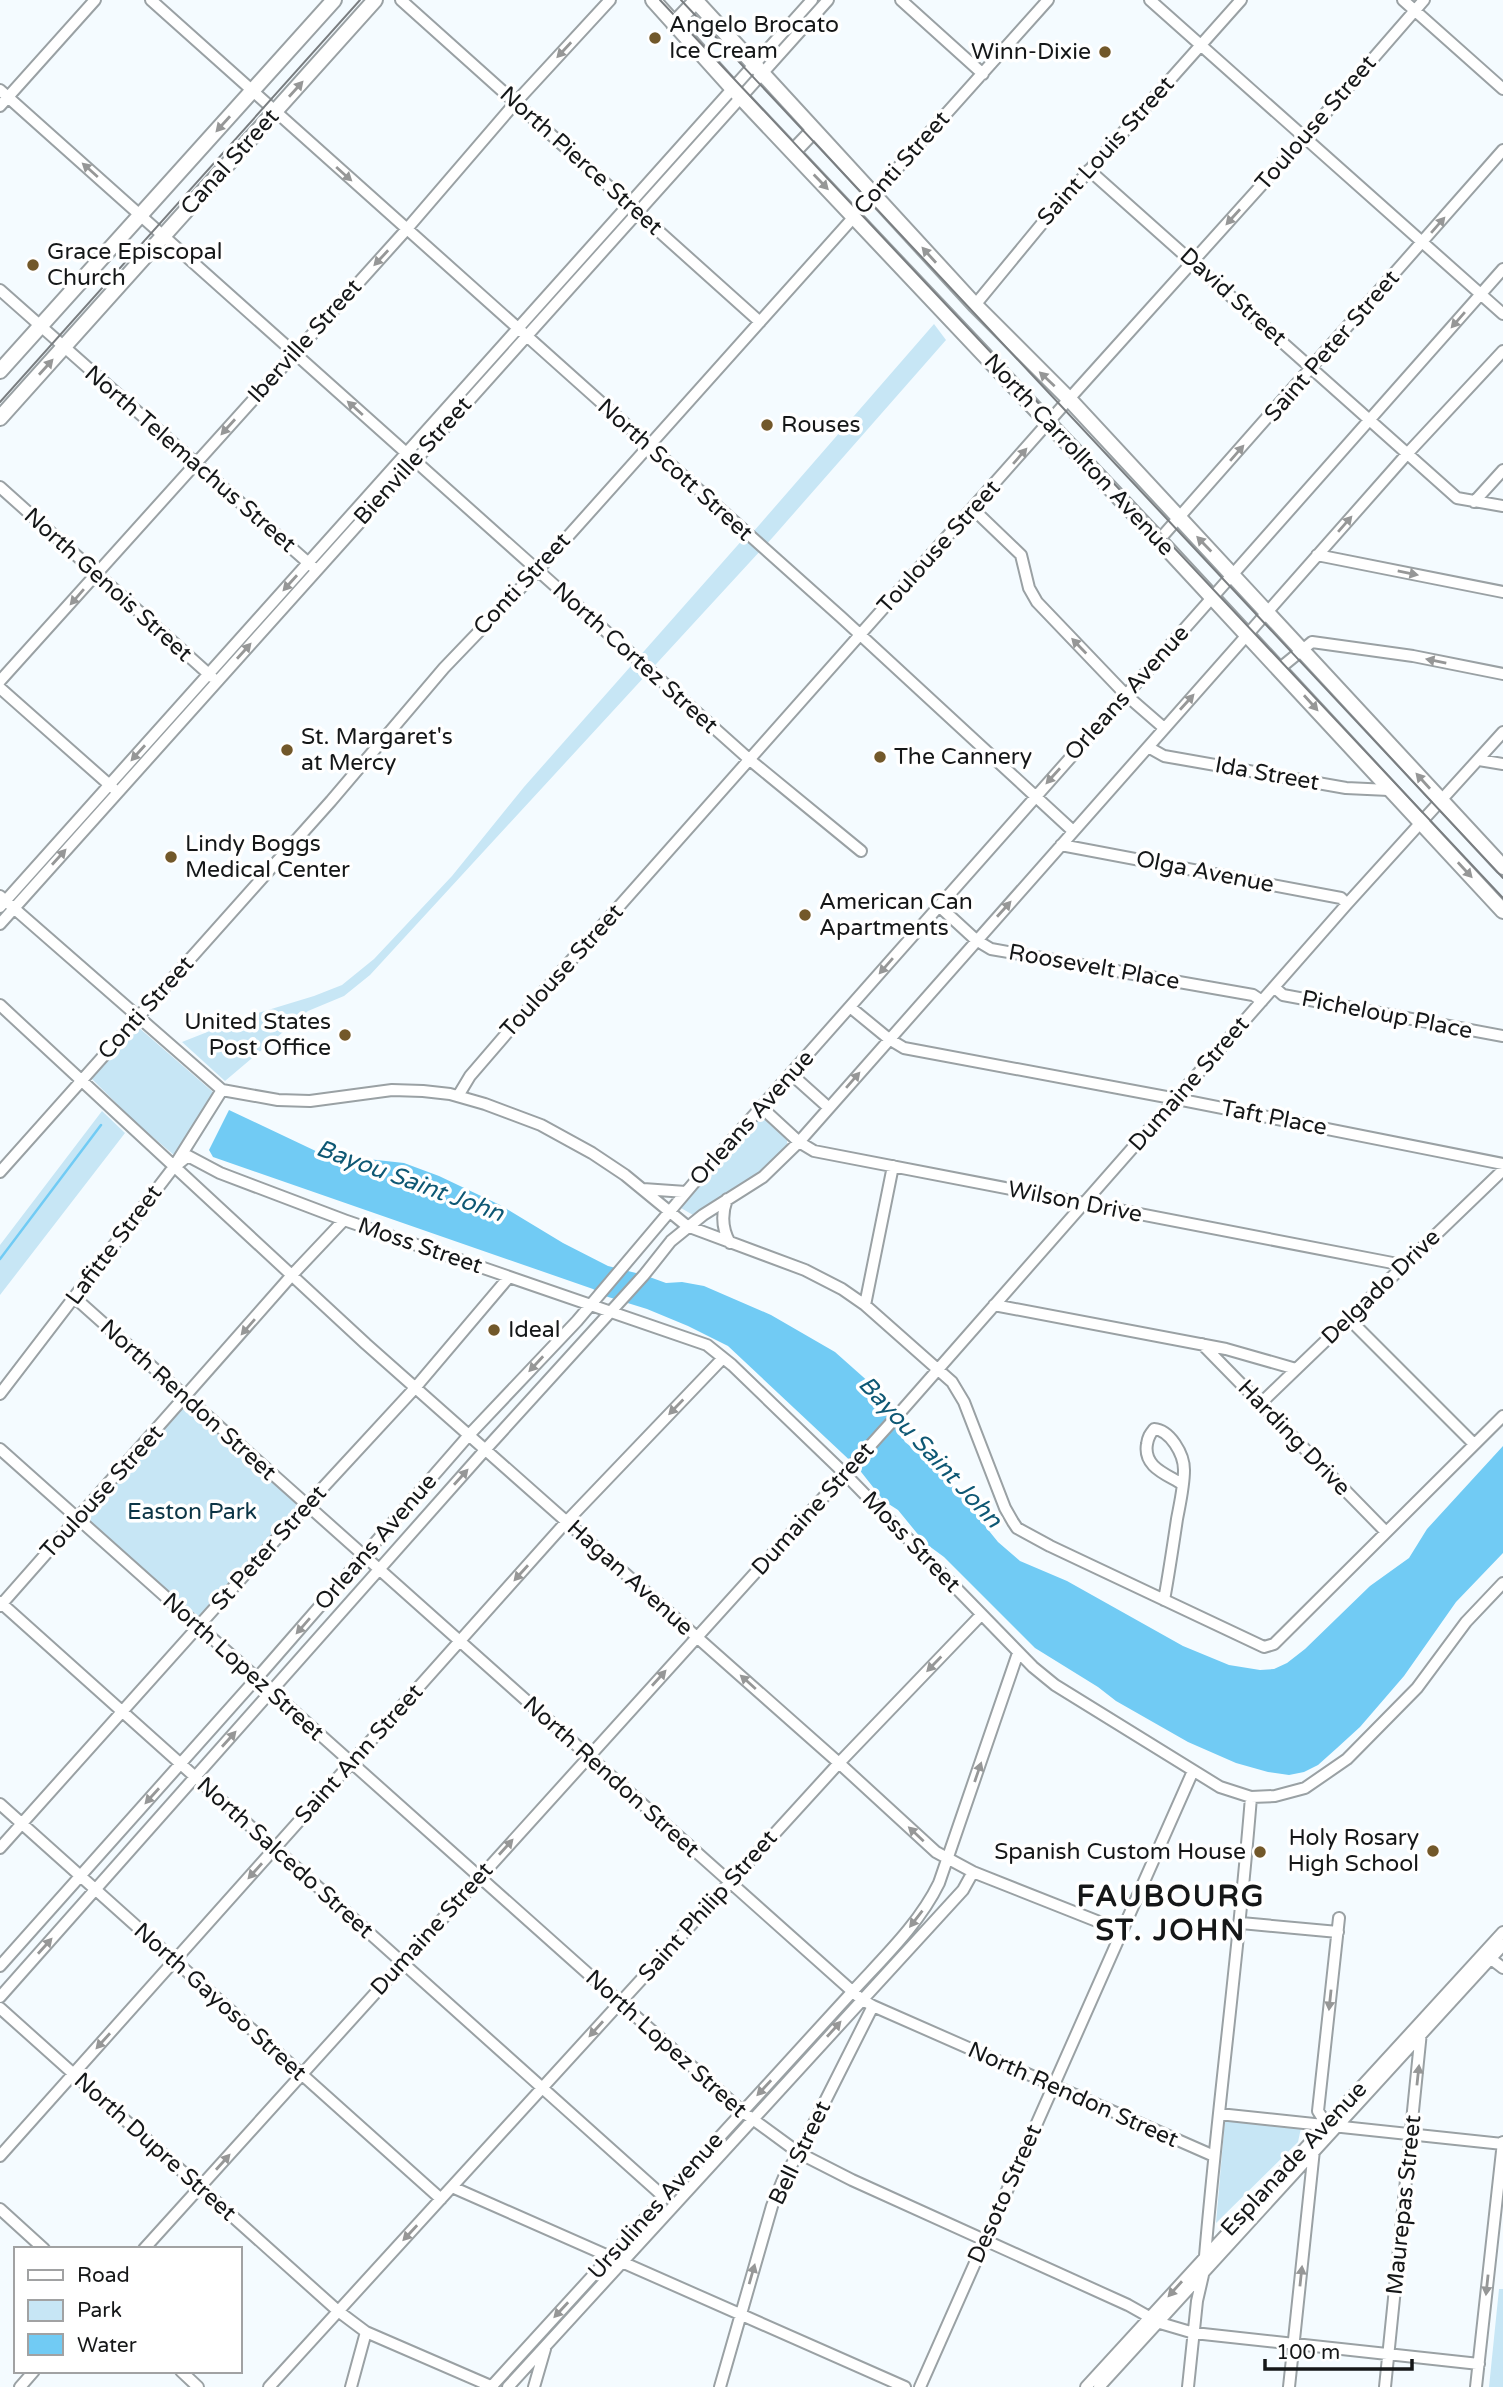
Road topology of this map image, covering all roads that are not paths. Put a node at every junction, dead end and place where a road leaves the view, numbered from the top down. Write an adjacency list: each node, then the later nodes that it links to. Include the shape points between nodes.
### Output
1 (95, 0): 25 (street)
2 (151, 0): 23 (street, North Scott Street)
3 (334, 0): 23 (main road, Canal Street)
4 (375, 0): 28 (main road, Canal Street, one-way to 4)
5 (401, 0): 26 (street, North Pierce Street)
6 (610, 0): 26 (street, Iberville Street, one-way to 26)
7 (653, 0): 18 (main road, North Carrollton Avenue)
8 (812, 0): 20 (street, Bienville Street)
9 (828, 0): 20 (street, Bienville Street)
10 (901, 0): 21 (street)
11 (1048, 0): 21 (street, Conti Street)
12 (1150, 0): 19 (street)
13 (1241, 0): 19 (street, Saint Louis Street)
14 (1403, 0): 17 (street)
15 (1424, 0): 17 (street, Toulouse Street)
16 (696, 1): 18 (main road); 20 (main road, North Carrollton Avenue)
17 (1415, 10): 22 (street); 30 (street, Toulouse Street)
18 (674, 24): 24 (main road, North Carrollton Avenue)
19 (1200, 46): 30 (street); 33 (street, Saint Louis Street)
20 (758, 68): 24 (street, Bienville Street); 29 (main road, North Carrollton Avenue)
21 (983, 74): 34 (street, Conti Street)
22 (1503, 89)
23 (253, 91): 28 (street, North Scott Street); 36 (main road, Canal Street, one-way to 36)
24 (736, 93): 32 (main road, North Carrollton Avenue); 35 (street, Bienville Street)
25 (4, 94): 27 (street); 36 (street, North Cortez Street, one-way to 25)
26 (516, 102): 35 (street, North Pierce Street); 38 (street, Iberville Street)
27 (0, 107)
28 (275, 111): 38 (street, North Scott Street, one-way to 38); 39 (main road, Canal Street)
29 (814, 130): 32 (main road); 34 (main road, North Carrollton Avenue)
30 (1304, 138): 40 (street); 41 (street, Toulouse Street, one-way to 41)
31 (1503, 150): 40 (street, Saint Peter Street, one-way to 31)
32 (793, 152): 37 (main road, North Carrollton Avenue, one-way to 37)
33 (1089, 170): 41 (street, David Street); 45 (street, Saint Louis Street)
34 (874, 195): 37 (street, Conti Street); 45 (main road, North Carrollton Avenue, one-way to 34)
35 (634, 208): 47 (street, North Pierce Street); 50 (street, Bienville Street)
36 (141, 215): 39 (street, North Cortez Street); 49 (main road, Canal Street)
37 (854, 217): 47 (street, Conti Street); 48 (main road, North Carrollton Avenue)
38 (406, 230): 50 (street, North Scott Street); 53 (street, Iberville Street, one-way to 53)
39 (164, 236): 51 (main road, Canal Street); 53 (street, North Cortez Street)
40 (1423, 243): 44 (street); 54 (street, Saint Peter Street)
41 (1193, 262): 54 (street, David Street); 56 (street, Toulouse Street)
42 (1503, 269): 44 (street, Orleans Avenue)
43 (0, 290): 49 (street, North Telemachus Street)
44 (1480, 294): 46 (street); 58 (street, Orleans Avenue, one-way to 58)
45 (975, 306): 48 (main road); 56 (main road, North Carrollton Avenue, one-way to 45)
46 (1503, 314)
47 (760, 322): 60 (street, Conti Street)
48 (955, 323): 59 (main road, North Carrollton Avenue)
49 (40, 326): 51 (street, North Telemachus Street); 55 (main road, Canal Street)
50 (521, 333): 60 (street, North Scott Street); 62 (street, Bienville Street)
51 (64, 347): 57 (main road, Canal Street, one-way to 51); 63 (street, North Telemachus Street)
52 (1503, 351): 61 (street, Orleans Avenue)
53 (294, 353): 62 (street, North Cortez Street, one-way to 53); 63 (street, Iberville Street, one-way to 63)
54 (1313, 368): 58 (street, David Street); 69 (street, Saint Peter Street, one-way to 54)
55 (0, 371)
56 (1069, 399): 59 (street, Toulouse Street); 69 (main road, North Carrollton Avenue)
57 (0, 418)
58 (1370, 420): 61 (street, David Street); 75 (street, Orleans Avenue)
59 (1049, 423): 68 (street, Toulouse Street, one-way to 59); 70 (main road, North Carrollton Avenue)
60 (649, 446): 73 (street, Conti Street); 79 (street, North Scott Street)
61 (1407, 454): 66 (street, David Street, via 1457,498); 71 (street, Orleans Avenue, one-way to 61)
62 (410, 457): 72 (street, Bienville Street); 73 (street, North Cortez Street)
63 (196, 463): 72 (street, North Telemachus Street); 74 (street, Iberville Street)
64 (1503, 470): 66 (street)
65 (0, 487): 74 (street, North Genois Street)
66 (1474, 502): 67 (street, David Street)
67 (1503, 506)
68 (972, 509): 79 (street, Toulouse Street); 87 (street, one-way to 68, via 1037,602 1021,555)
69 (1179, 519): 70 (street, Saint Peter Street); 75 (main road, North Carrollton Avenue, one-way to 69)
70 (1159, 540): 77 (main road, North Carrollton Avenue)
71 (1317, 555): 76 (street, one-way to 76); 78 (street, Orleans Avenue)
72 (312, 567): 84 (street, Bienville Street)
73 (537, 571): 91 (street, North Cortez Street); 113 (street, Conti Street, via 444,668)
74 (96, 575): 84 (street, North Genois Street); 85 (street, Iberville Street, one-way to 85)
75 (1233, 575): 77 (street, Orleans Avenue); 78 (main road, North Carrollton Avenue)
76 (1503, 592)
77 (1212, 597): 80 (main road, North Carrollton Avenue); 87 (street, Orleans Avenue)
78 (1267, 611): 80 (street, Orleans Avenue); 81 (main road, North Carrollton Avenue)
79 (860, 635): 91 (street, Toulouse Street); 96 (street, North Scott Street)
80 (1247, 635): 82 (main road, North Carrollton Avenue); 88 (street, Orleans Avenue, one-way to 80)
81 (1302, 649): 82 (street); 83 (street, one-way to 81, via 1312,642); 97 (main road, North Carrollton Avenue, one-way to 81)
82 (1279, 669): 95 (main road, North Carrollton Avenue, one-way to 95)
83 (1503, 674)
84 (212, 678): 94 (street, Bienville Street)
85 (0, 681)
86 (0, 688): 94 (street)
87 (1126, 695): 88 (street); 96 (street, Orleans Avenue, one-way to 96)
88 (1164, 728): 90 (street, Orleans Avenue)
89 (1503, 732): 92 (street, Dumaine Street)
90 (1148, 747): 95 (street, Ida Street, via 1164,756 1346,788); 99 (street, Orleans Avenue)
91 (750, 760): 101 (street, North Cortez Street); 119 (street, Toulouse Street, via 513,1026)
92 (1479, 760): 93 (street); 97 (street, Dumaine Street)
93 (1503, 764)
94 (113, 788): 103 (street, Bienville Street)
95 (1389, 790): 98 (main road, North Carrollton Avenue)
96 (1034, 797): 99 (street, North Scott Street); 105 (street, Orleans Avenue)
97 (1441, 800): 98 (street, Dumaine Street); 102 (main road, North Carrollton Avenue)
98 (1421, 823): 104 (street, Dumaine Street); 106 (main road, North Carrollton Avenue, one-way to 106)
99 (1073, 831): 100 (street, Orleans Avenue)
100 (1061, 845): 104 (street, Olga Avenue, via 1341,898); 108 (street, Orleans Avenue, one-way to 100)
101 (861, 851)
102 (1503, 867)
103 (5, 903): 107 (street, Bienville Street); 113 (street)
104 (1347, 904): 109 (street, Dumaine Street)
105 (939, 906): 108 (street, Roosevelt Place); 112 (street, Orleans Avenue, one-way to 112)
106 (1503, 911)
107 (0, 924)
108 (976, 940): 110 (street, Roosevelt Place, via 991,949 1253,995); 115 (street, Orleans Avenue)
109 (1274, 987): 110 (street, Dumaine Street); 114 (street, Picheloup Place, via 1283,996)
110 (1262, 1001): 120 (street, Dumaine Street)
111 (0, 1005): 117 (street, Hagan Avenue)
112 (850, 1007): 115 (street, Taft Place); 116 (street, Orleans Avenue)
113 (138, 1018): 117 (street, Conti Street); 118 (street)
114 (1503, 1036)
115 (889, 1039): 120 (street, Taft Place, via 904,1048); 122 (street, Orleans Avenue, one-way to 115)
116 (791, 1074): 121 (street, Orleans Avenue); 122 (street)
117 (81, 1079): 126 (street, Hagan Avenue); 128 (street, Conti Street)
118 (222, 1090): 119 (street, via 310,1101 392,1090); 126 (street, Lafitte Street)
119 (458, 1096): 129 (street, via 555,1132)
120 (1177, 1099): 124 (street, Taft Place); 132 (street, Dumaine Street)
121 (761, 1107): 123 (street, Wilson Drive); 130 (street, Orleans Avenue)
122 (829, 1108): 123 (street, Orleans Avenue)
123 (799, 1142): 125 (street, Wilson Drive, via 814,1150); 131 (street, Orleans Avenue, via 763,1177)
124 (1503, 1164)
125 (893, 1166): 132 (street, Wilson Drive); 141 (street)
126 (173, 1168): 134 (street, Moss Street, via 188,1156 220,1173); 138 (street, Hagan Avenue); 140 (street, Lafitte Street)
127 (1503, 1170): 137 (street, Delgado Drive)
128 (0, 1172)
129 (641, 1189): 130 (street); 133 (street)
130 (686, 1192): 133 (street, Orleans Avenue)
131 (727, 1199): 135 (street, Orleans Avenue); 136 (street, via 723,1227)
132 (1083, 1203): 137 (street, Wilson Drive); 142 (street, Dumaine Street)
133 (668, 1212): 135 (street); 143 (street, Orleans Avenue)
134 (344, 1220): 138 (street, Toulouse Street); 139 (street, Moss Street)
135 (687, 1226): 136 (street); 144 (street, Orleans Avenue)
136 (730, 1243): 141 (street, via 805,1270)
137 (1403, 1265): 145 (street, Delgado Drive)
138 (292, 1275): 150 (street, Hagan Avenue); 152 (street, Toulouse Street, one-way to 152)
139 (509, 1277): 143 (street, Moss Street); 150 (street, St Peter Street)
140 (74, 1297): 151 (street, Lafitte Street); 152 (street, North Rendon Street)
141 (865, 1305): 148 (street)
142 (994, 1305): 146 (street, Harding Drive); 148 (street, Dumaine Street)
143 (590, 1306): 144 (street, Moss Street); 155 (street, Orleans Avenue, one-way to 155)
144 (613, 1309): 147 (street, Moss Street, via 698,1342); 158 (street, Orleans Avenue)
145 (1349, 1319): 149 (street, Delgado Drive); 156 (street)
146 (1202, 1344): 149 (street, Harding Drive); 153 (street, Harding Drive)
147 (723, 1358): 159 (street, Moss Street); 163 (street, Saint Ann Street, one-way to 163)
148 (938, 1368): 159 (street, Dumaine Street); 168 (street, via 958,1390 1017,1528)
149 (1296, 1369): 153 (street, Delgado Drive)
150 (415, 1388): 155 (street, Hagan Avenue); 161 (street, St Peter Street)
151 (0, 1394)
152 (186, 1398): 161 (street, North Rendon Street); 162 (street, Toulouse Street)
153 (1260, 1404): 164 (street, Harding Drive)
154 (1503, 1416): 156 (street)
155 (469, 1435): 158 (street, Hagan Avenue); 165 (street, Orleans Avenue)
156 (1473, 1443): 164 (street)
157 (0, 1449): 162 (street, North Lopez Street)
158 (485, 1450): 163 (street, Hagan Avenue); 166 (street, Orleans Avenue, one-way to 158)
159 (849, 1470): 170 (street, Moss Street); 172 (street, Dumaine Street)
160 (1182, 1484): 160 (street, via 1150,1464 1149,1437 1154,1429 1163,1430 1182,1456); 168 (street)
161 (306, 1506): 165 (street, North Rendon Street); 171 (street, St Peter Street)
162 (78, 1520): 169 (street, Toulouse Street); 171 (street, North Lopez Street)
163 (567, 1521): 172 (street, Hagan Avenue); 173 (street, Saint Ann Street, one-way to 173)
164 (1385, 1531): 168 (street, via 1270,1647)
165 (363, 1557): 166 (street, North Rendon Street); 175 (street, Orleans Avenue, one-way to 175)
166 (379, 1570): 173 (street, North Rendon Street); 176 (street, Orleans Avenue)
167 (1503, 1583): 184 (street, Moss Street, via 1466,1622 1417,1688 1346,1759 1305,1788)
168 (1164, 1600)
169 (1, 1604): 177 (street, North Salcedo Street)
170 (981, 1615): 174 (street, Moss Street); 179 (street, Saint Philip Street, one-way to 179)
171 (198, 1627): 175 (street, North Lopez Street); 177 (street, St Peter Street)
172 (696, 1636): 178 (street, Dumaine Street, one-way to 172); 179 (street, Hagan Avenue, one-way to 172)
173 (459, 1642): 178 (street, North Rendon Street); 180 (street, Saint Ann Street)
174 (1018, 1653): 182 (street, Moss Street, via 1055,1685); 189 (street, one-way to 174)
175 (256, 1679): 176 (street, North Lopez Street); 181 (street, Orleans Avenue)
176 (271, 1692): 180 (street, North Lopez Street); 183 (street, Orleans Avenue, one-way to 176)
177 (122, 1712): 181 (street, North Salcedo Street); 186 (street, St Peter Street)
178 (588, 1756): 192 (street, Dumaine Street, one-way to 178); 193 (street, North Rendon Street)
179 (839, 1762): 189 (street, Hagan Avenue, one-way to 179); 193 (street, Saint Philip Street)
180 (351, 1763): 188 (street, Saint Ann Street); 192 (street, North Lopez Street)
181 (181, 1764): 183 (street, North Salcedo Street); 191 (street, Orleans Avenue, one-way to 191)
182 (1193, 1771): 184 (street, Moss Street); 197 (street, Desoto Street)
183 (195, 1777): 188 (street, North Salcedo Street); 194 (street, Orleans Avenue)
184 (1251, 1797): 196 (street)
185 (0, 1804): 186 (street, North Gayoso Street)
186 (22, 1824): 187 (street, St Peter Street); 191 (street, North Gayoso Street)
187 (0, 1848)
188 (275, 1849): 202 (street, Saint Ann Street, one-way to 202); 203 (street, North Salcedo Street)
189 (947, 1859): 190 (street, Hagan Avenue); 206 (street, Ursulines Avenue, one-way to 206, via 926,1908)
190 (973, 1872): 197 (street, Hagan Avenue); 206 (street, Ursulines Avenue, via 963,1890)
191 (80, 1876): 194 (street, North Gayoso Street); 204 (street, Orleans Avenue)
192 (479, 1877): 203 (street, Dumaine Street); 208 (street, North Lopez Street)
193 (730, 1882): 206 (street, North Rendon Street); 208 (street, Saint Philip Street)
194 (95, 1889): 202 (street, North Gayoso Street); 207 (street, Orleans Avenue, one-way to 194)
195 (1339, 1918): 198 (street)
196 (1241, 1923): 198 (street); 217 (street)
197 (1122, 1931): 214 (street, Desoto Street)
198 (1338, 1932): 219 (street, one-way to 219, via 1318,2111)
199 (1503, 1932): 201 (street, Esplanade Avenue)
200 (1503, 1945): 201 (street, Esplanade Avenue)
201 (1487, 1956): 205 (street); 211 (street, Esplanade Avenue)
202 (175, 1961): 212 (street, Saint Ann Street, one-way to 212); 213 (street, North Gayoso Street)
203 (402, 1963): 213 (street, Dumaine Street); 215 (street, North Salcedo Street)
204 (0, 1966)
205 (1503, 1968)
206 (857, 1995): 209 (street, North Rendon Street); 216 (street, Ursulines Avenue, one-way to 216); 218 (street, Ursulines Avenue, one-way to 206)
207 (0, 1997)
208 (620, 2003): 215 (street, Saint Philip Street, one-way to 215); 216 (street, North Lopez Street)
209 (873, 2006): 214 (street, North Rendon Street); 223 (street, Bell Street)
210 (0, 2008): 212 (street, North Dupre Street)
211 (1419, 2030): 219 (street, Esplanade Avenue); 220 (street, Maurepas Street, one-way to 211)
212 (74, 2074): 224 (street, Saint Ann Street); 226 (street, North Dupre Street)
213 (302, 2074): 226 (street, Dumaine Street, one-way to 213); 229 (street, North Gayoso Street)
214 (1053, 2087): 225 (street, North Rendon Street); 231 (street, Desoto Street)
215 (542, 2088): 227 (street, Saint Philip Street); 228 (street, North Salcedo Street)
216 (743, 2112): 218 (street, North Lopez Street); 228 (street, Ursulines Avenue)
217 (1219, 2115): 219 (street); 225 (street)
218 (752, 2120): 223 (street, North Lopez Street); 236 (street, Ursulines Avenue)
219 (1332, 2126): 220 (street); 222 (street, Esplanade Avenue); 234 (street, Esplanade Avenue)
220 (1411, 2134): 221 (street); 245 (street, Maurepas Street)
221 (1503, 2143): 246 (street, one-way to 246)
222 (1314, 2150): 237 (street, Esplanade Avenue); 243 (street, one-way to 222)
223 (799, 2153): 231 (street, North Lopez Street); 239 (street, Bell Street, one-way to 223, via 772,2206)
224 (0, 2156)
225 (1214, 2156): 234 (street)
226 (200, 2187): 233 (street, Dumaine Street); 238 (street, North Dupre Street)
227 (452, 2187): 229 (street, Saint Philip Street); 235 (street)
228 (664, 2197): 235 (street, Ursulines Avenue)
229 (441, 2199): 238 (street, Saint Philip Street, one-way to 238)
230 (0, 2209): 232 (street)
231 (985, 2241): 240 (street, North Lopez Street); 258 (street, Desoto Street)
232 (42, 2247)
233 (146, 2247)
234 (1206, 2254): 237 (street); 240 (street, Esplanade Avenue, one-way to 240)
235 (610, 2256): 236 (street); 253 (street, Ursulines Avenue, one-way to 253)
236 (622, 2262): 239 (street); 244 (street, Ursulines Avenue)
237 (1203, 2274): 240 (street, Esplanade Avenue); 242 (street)
238 (338, 2311): 241 (street, North Dupre Street); 251 (street, Saint Philip Street)
239 (741, 2314): 256 (street, Bell Street); 257 (street)
240 (1155, 2320): 242 (street, North Lopez Street); 259 (street, Esplanade Avenue); 260 (street, Esplanade Avenue)
241 (366, 2332): 252 (street); 253 (street, North Dupre Street)
242 (1194, 2333): 243 (street, North Lopez Street); 261 (street)
243 (1294, 2344): 245 (street, North Lopez Street); 262 (street)
244 (545, 2346): 254 (street, Ursulines Avenue); 255 (street)
245 (1389, 2354): 246 (street, North Lopez Street); 263 (street, Maurepas Street)
246 (1479, 2364): 264 (street)
247 (32, 2373): 249 (street)
248 (183, 2373): 250 (street)
249 (20, 2387)
250 (198, 2387)
251 (269, 2387)
252 (351, 2387)
253 (492, 2387)
254 (508, 2387)
255 (534, 2387)
256 (720, 2387)
257 (905, 2387)
258 (920, 2387)
259 (1086, 2387)
260 (1099, 2387)
261 (1188, 2387)
262 (1289, 2387)
263 (1385, 2387)
264 (1476, 2387)

